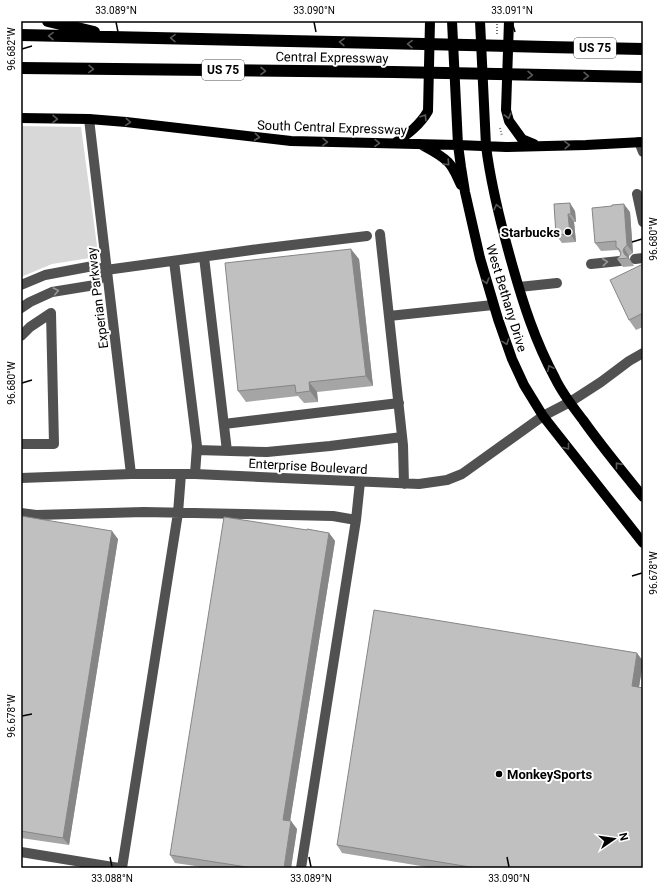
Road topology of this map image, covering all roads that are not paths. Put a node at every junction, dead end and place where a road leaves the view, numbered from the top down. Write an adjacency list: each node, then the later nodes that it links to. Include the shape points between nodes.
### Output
1 (48, 21): 7 (highway)
2 (430, 21): 14 (main road, one-way to 2, via 418,126 428,111)
3 (452, 21): 16 (main road, West Bethany Drive)
4 (480, 21): 17 (main road, West Bethany Drive)
5 (509, 21): 18 (main road, one-way to 18, via 506,110 509,121 522,139)
6 (21, 35): 7 (highway, Central Expressway / US 75, one-way to 6)
7 (118, 38): 8 (highway, Central Expressway / US 75, one-way to 7)
8 (643, 49)
9 (21, 68): 10 (highway, Central Expressway / US 75, one-way to 10)
10 (643, 77)
11 (21, 118): 12 (main road, South Central Expressway, one-way to 12)
12 (89, 119): 14 (main road, South Central Expressway, one-way to 14, via 292,141); 29 (street, Experian Parkway)
13 (641, 142): 18 (main road, South Central Expressway, one-way to 13); 19 (street)
14 (395, 143): 15 (main road, South Central Expressway)
15 (420, 144): 16 (main road, South Central Expressway); 20 (main road, one-way to 20, via 448,162)
16 (458, 145): 17 (main road, South Central Expressway); 20 (main road, West Bethany Drive)
17 (486, 146): 18 (main road, South Central Expressway); 33 (main road, West Bethany Drive, one-way to 17, via 495,199)
18 (538, 146)
19 (643, 152)
20 (465, 192): 35 (main road, West Bethany Drive, one-way to 35)
21 (637, 194): 22 (street)
22 (643, 222)
23 (380, 234): 37 (street)
24 (367, 236): 25 (street)
25 (204, 257): 26 (street); 43 (street)
26 (174, 261): 29 (street); 46 (street)
27 (620, 261): 28 (street, one-way to 27)
28 (591, 264)
29 (106, 270): 30 (street, via 93,266); 34 (street, one-way to 29, via 52,292 95,285); 48 (street, Experian Parkway)
30 (33, 280): 32 (street); 34 (street)
31 (557, 282): 33 (street)
32 (21, 285)
33 (519, 287): 40 (main road, West Bethany Drive, one-way to 33, via 555,379 537,341)
34 (41, 297): 36 (street)
35 (494, 305): 37 (street); 42 (main road, West Bethany Drive, one-way to 42, via 512,359)
36 (21, 308)
37 (390, 316): 41 (street)
38 (21, 336): 45 (street, via 51,313 54,444)
39 (643, 353): 40 (street, Enterprise Boulevard)
40 (570, 402): 42 (street, Enterprise Boulevard); 54 (main road, West Bethany Drive, one-way to 40)
41 (399, 403): 43 (street); 44 (street)
42 (543, 416): 53 (street, Enterprise Boulevard, via 462,474 447,480); 58 (main road, West Bethany Drive, one-way to 58)
43 (224, 424): 47 (street)
44 (402, 437): 47 (street, via 267,452); 53 (street)
45 (21, 444)
46 (197, 450): 47 (street); 50 (street)
47 (227, 451)
48 (131, 474): 49 (street, Enterprise Boulevard); 51 (street, Enterprise Boulevard)
49 (181, 474): 50 (street, Enterprise Boulevard); 56 (street)
50 (195, 474): 52 (street, Enterprise Boulevard)
51 (21, 478)
52 (360, 482): 53 (street, Enterprise Boulevard); 57 (street)
53 (404, 484)
54 (643, 497)
55 (21, 513): 56 (street)
56 (178, 513): 57 (street, via 333,516); 60 (street)
57 (356, 520): 61 (street)
58 (643, 543)
59 (21, 852): 60 (street)
60 (121, 868)
61 (301, 868)

